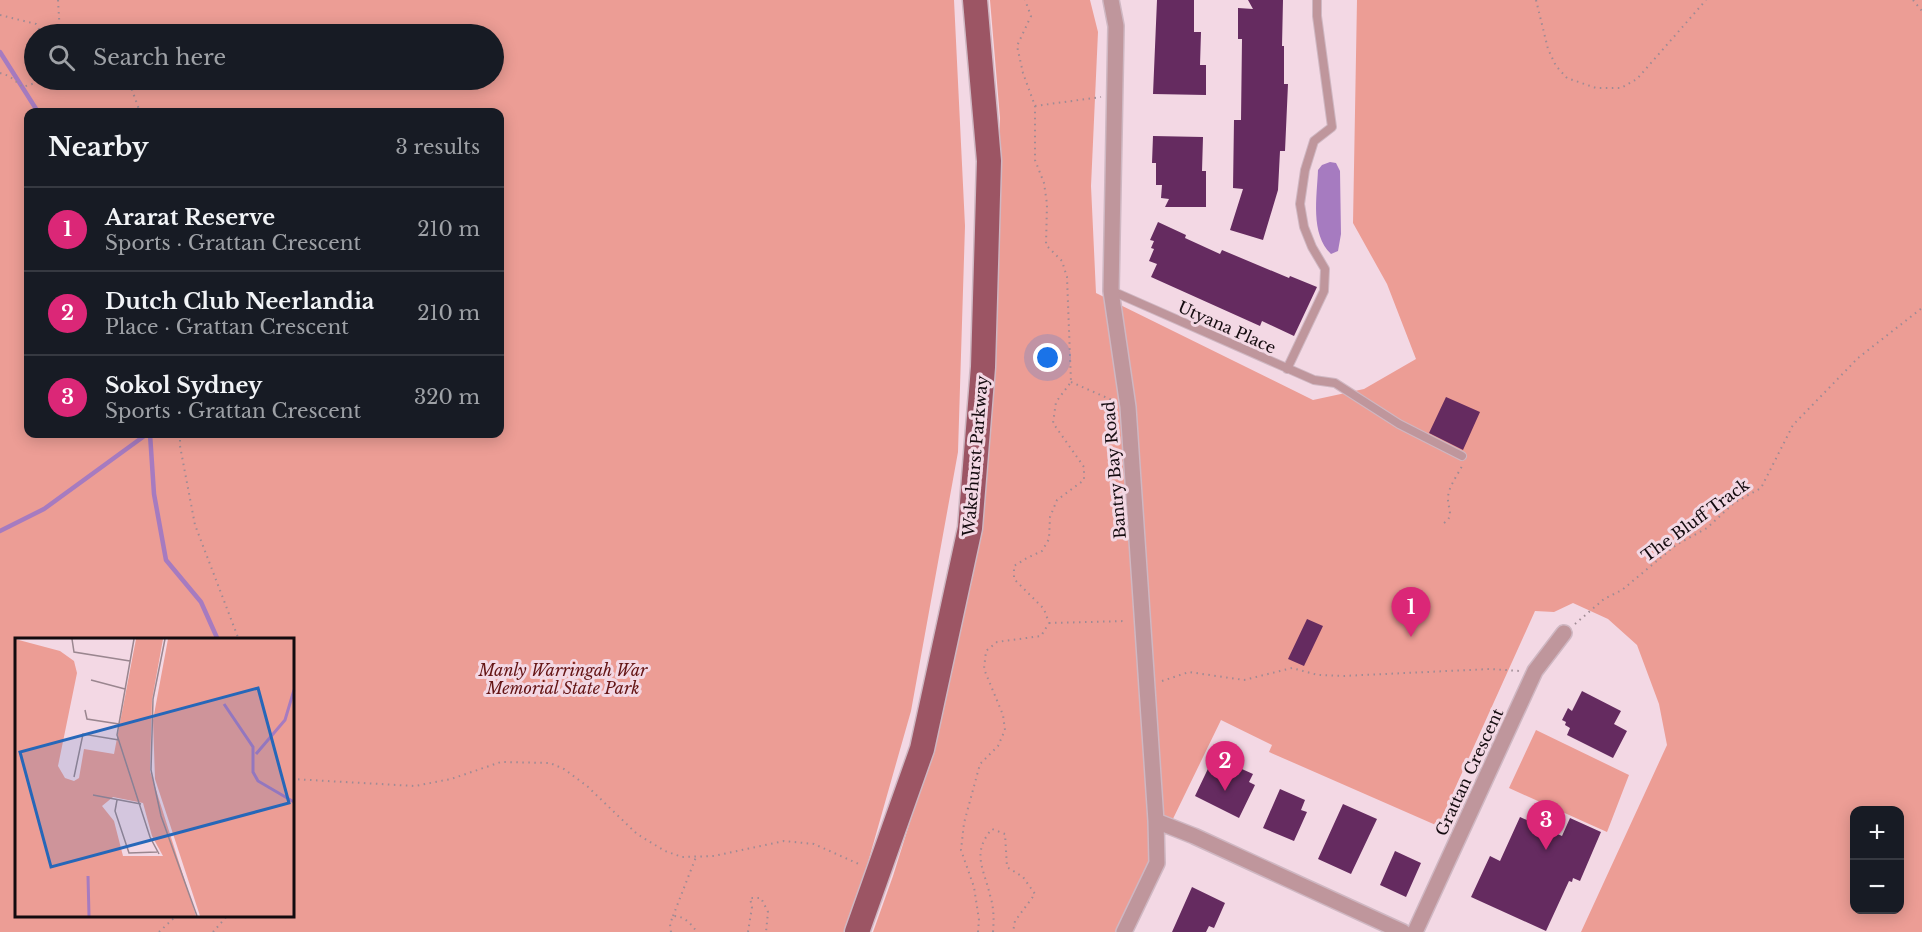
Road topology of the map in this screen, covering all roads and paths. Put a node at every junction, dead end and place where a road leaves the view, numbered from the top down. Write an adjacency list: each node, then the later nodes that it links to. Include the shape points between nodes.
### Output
1 (58, 0): 12 (path)
2 (975, 0): 36 (main road, Wakehurst Parkway, via 988,161 983,367 970,528 922,749)
3 (1025, 0): 17 (path, via 1031,16 1017,46)
4 (1111, 0): 16 (street, Bantry Bay Road, via 1116,26)
5 (1317, 0): 21 (lane, via 1332,127 1314,141 1300,204 1304,227 1325,269 1324,291)
6 (1536, 0): 7 (path, via 1548,49 1567,78 1596,88 1621,88 1637,79)
7 (1706, 0)
8 (1913, 0): 9 (path)
9 (1922, 10)
10 (0, 15): 11 (path)
11 (36, 24)
12 (59, 24)
13 (0, 73): 14 (path)
14 (24, 87)
15 (132, 90): 18 (path)
16 (1115, 95): 17 (path); 19 (street, Bantry Bay Road)
17 (1035, 106): 22 (path, via 1035,160 1047,204 1046,245 1062,261 1067,277)
18 (139, 108)
19 (1111, 291): 21 (lane, Utyana Place); 23 (street, Bantry Bay Road)
20 (1922, 308): 29 (path, The Bluff Track, via 1858,358 1793,425 1761,488 1734,503 1707,528 1676,545)
21 (1287, 369): 25 (lane, Utyana Place, via 1335,383 1399,424)
22 (1071, 381): 23 (path); 28 (path, via 1056,402 1053,423 1084,467 1084,480 1057,500 1050,517 1050,539 1042,551 1014,566 1014,579 1044,609)
23 (1128, 407): 27 (street, Bantry Bay Road)
24 (180, 438): 30 (path, via 195,525)
25 (1462, 456): 26 (path, via 1464,462 1448,498 1449,520)
26 (1444, 523)
27 (1143, 621): 28 (path); 32 (street, Bantry Bay Road)
28 (1049, 623): 47 (path, via 1041,636 998,642 986,651 984,669 1005,730 998,746 980,764 964,822 961,850 974,887)
29 (1564, 633): 31 (street, Grattan Crescent)
30 (238, 638)
31 (1535, 671): 32 (path, via 1490,669 1343,676 1317,675 1292,668 1244,680 1189,672); 52 (street, Grattan Crescent)
32 (1148, 686): 34 (street, Bantry Bay Road)
33 (294, 779): 35 (path, via 415,786 501,762 550,763 587,786 638,834 665,851)
34 (1156, 820): 50 (street, Bantry Bay Road, via 1157,863); 51 (street)
35 (696, 857): 36 (path, via 784,841 814,844); 37 (path)
36 (878, 872): 46 (main road, Wakehurst Parkway)
37 (673, 916): 42 (path); 43 (path, via 689,921)
38 (174, 917): 40 (path)
39 (225, 917): 41 (path)
40 (159, 932)
41 (213, 932)
42 (671, 932)
43 (697, 932)
44 (748, 932): 45 (path, via 750,898 761,898 768,912)
45 (766, 932)
46 (857, 932)
47 (978, 932)
48 (993, 932): 49 (path, via 995,914 979,856 992,829 1005,834 1006,867 1023,877 1035,894 1015,921)
49 (1013, 932)
50 (1124, 932)
51 (1403, 932)
52 (1415, 932)

